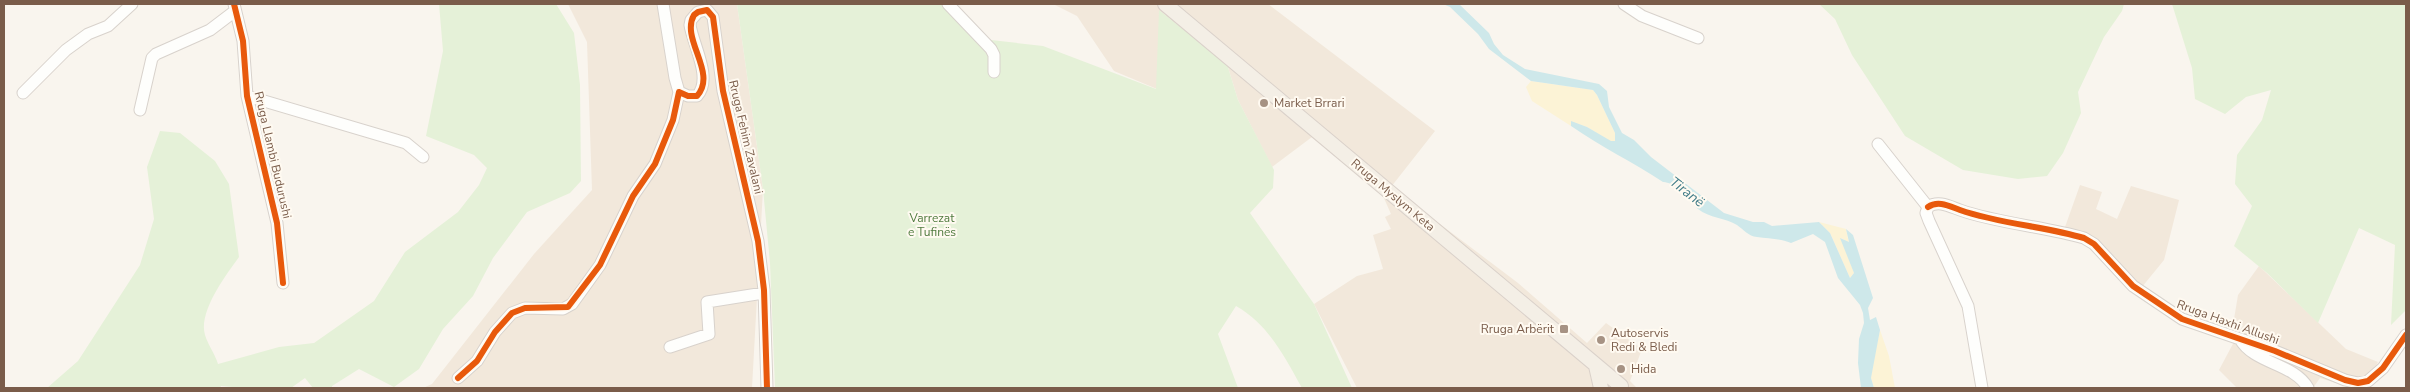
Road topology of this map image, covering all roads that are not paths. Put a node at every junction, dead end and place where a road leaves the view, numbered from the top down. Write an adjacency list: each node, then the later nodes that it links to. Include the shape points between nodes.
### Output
1 (132, 4): 10 (street, via 108,26 88,34 66,50)
2 (663, 4): 9 (street)
3 (948, 4): 8 (street, via 991,49)
4 (1165, 4): 21 (main road, Rruga Myslym Keta, via 1511,291)
5 (1624, 4): 7 (street, via 1642,16)
6 (235, 7): 11 (street, Rruga Llambi Budurushi, via 243,41); 12 (street, via 210,30 152,58)
7 (1698, 38)
8 (994, 72)
9 (680, 92): 17 (street, Rruga Fehim Zavalani, via 692,97 697,96 702,88 703,75 690,25 694,15 707,10 713,17 720,73 758,241); 22 (street, via 673,120 655,164 633,196 600,264 572,304 563,308 526,308 512,313 495,332 477,361)
10 (23, 93)
11 (247, 96): 14 (street, via 406,143); 16 (street, Rruga Llambi Budurushi, via 277,223)
12 (140, 110)
13 (1878, 144): 15 (street)
14 (423, 157)
15 (1928, 207): 19 (street, Rruga Haxhi Allushi, via 1941,203 1984,218 2084,238 2094,244 2133,286 2164,309 2182,319); 26 (street, via 1928,222 1968,306)
16 (283, 283)
17 (764, 293): 20 (street, via 707,302 709,334); 23 (street, Rruga Fehim Zavalani)
18 (2406, 335): 19 (street, Rruga Haxhi Allushi, via 2382,368 2368,381 2358,382)
19 (2239, 338): 27 (street, via 2252,353 2300,379)
20 (670, 347)
21 (1596, 366): 24 (main road); 25 (main road, Rruga Myslym Keta)
22 (458, 378)
23 (767, 388)
24 (1602, 388)
25 (1619, 388)
26 (1982, 388)
27 (2308, 388)

